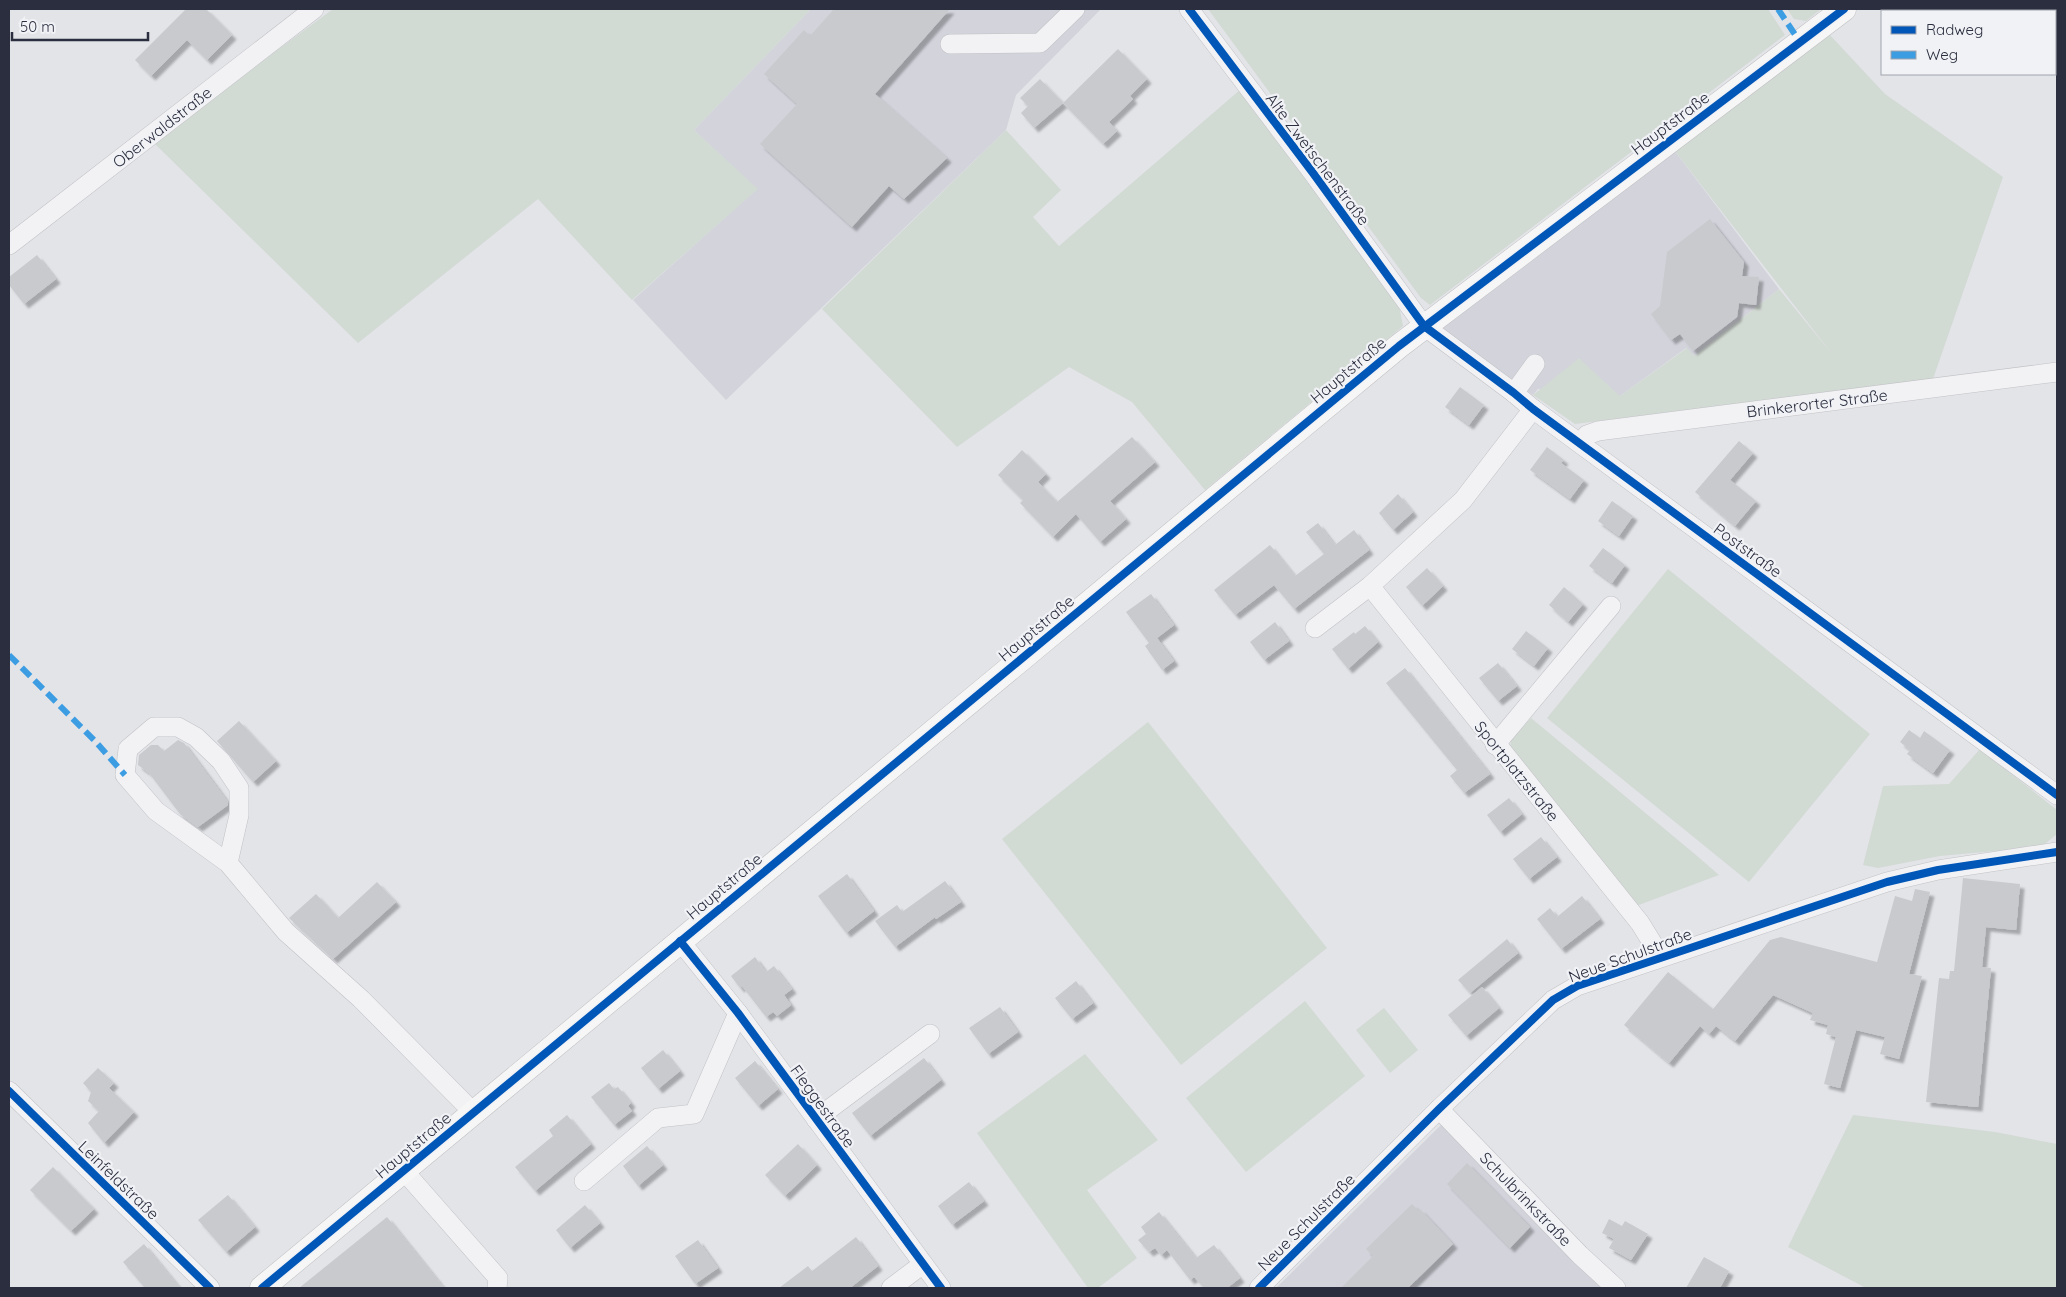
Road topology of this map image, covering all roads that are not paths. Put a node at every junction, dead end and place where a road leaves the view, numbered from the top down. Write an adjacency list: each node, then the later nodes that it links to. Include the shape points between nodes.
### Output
1 (314, 9): 6 (street, Oberwaldstraße)
2 (1074, 9): 5 (street, via 1040,43)
3 (1189, 9): 7 (street, Alte Zwetschenstraße)
4 (1844, 9): 7 (main road, Hauptstraße)
5 (950, 44)
6 (9, 245)
7 (1424, 326): 10 (street, Poststraße); 20 (main road, Hauptstraße)
8 (1535, 364): 10 (street)
9 (2057, 372): 12 (street, Brinkerorter Straße, via 1598,432 1587,435)
10 (1514, 392): 11 (street, Poststraße)
11 (1533, 410): 12 (street, Poststraße); 13 (street, via 1463,500)
12 (1580, 443): 17 (street, Poststraße)
13 (1370, 586): 15 (street); 16 (street, Sportplatzstraße)
14 (1611, 606): 16 (street)
15 (1315, 628)
16 (1495, 745): 21 (street, Sportplatzstraße, via 1640,923)
17 (2057, 795)
18 (2057, 852): 21 (street, Neue Schulstraße, via 1938,870 1887,882)
19 (228, 863): 19 (street, via 156,811 125,775 128,749 154,727 178,726 196,737 222,761 239,788 239,816); 26 (street, via 286,932 361,999)
20 (680, 941): 22 (street, Fleggestraße); 26 (main road, Hauptstraße)
21 (1662, 957): 25 (street, Neue Schulstraße, via 1577,986 1553,1000)
22 (738, 1012): 27 (street, Fleggestraße); 29 (street, via 694,1114 658,1118)
23 (930, 1034): 27 (street)
24 (9, 1092): 31 (street, Leinfeldstraße)
25 (1439, 1108): 36 (street, Neue Schulstraße); 37 (street, Schulbrinkstraße, via 1580,1256)
26 (473, 1112): 28 (main road, Hauptstraße)
27 (816, 1119): 30 (street, Fleggestraße)
28 (404, 1171): 32 (main road, Hauptstraße); 33 (street, via 498,1278)
29 (584, 1181)
30 (923, 1264): 34 (street); 35 (street, Fleggestraße)
31 (210, 1288)
32 (262, 1288)
33 (497, 1288)
34 (891, 1288)
35 (941, 1288)
36 (1260, 1288)
37 (1616, 1288)

